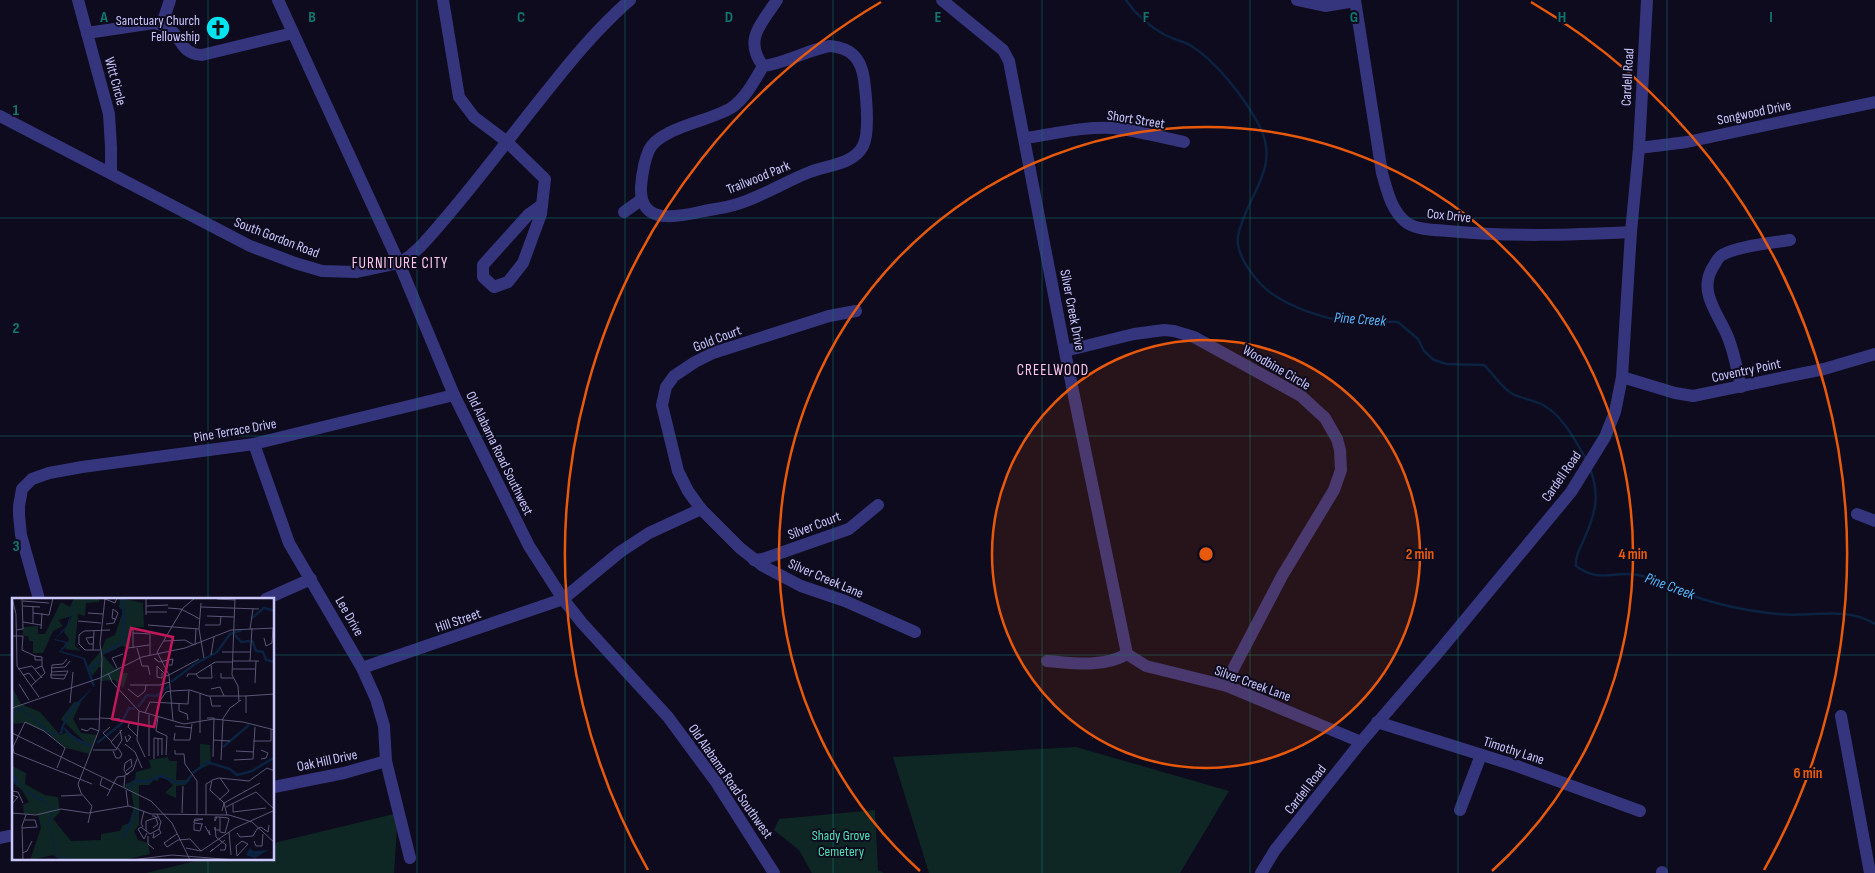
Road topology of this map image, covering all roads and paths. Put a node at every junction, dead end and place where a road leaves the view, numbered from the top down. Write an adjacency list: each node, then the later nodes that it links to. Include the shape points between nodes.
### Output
1 (78, 0): 13 (street, Witt Circle)
2 (170, 0): 11 (street)
3 (278, 0): 12 (street, Old Alabama Road Southwest)
4 (443, 0): 18 (street, via 459,97 474,117)
5 (630, 0): 18 (street, South Gordon Road, via 602,26)
6 (777, 0): 14 (street, via 754,38 754,49)
7 (942, 0): 17 (street, Silver Creek Drive, via 1006,55)
8 (1297, 0): 9 (street, via 1326,6)
9 (1355, 0): 25 (street, Cox Drive, via 1382,172 1390,199 1408,224 1462,232 1537,236)
10 (1647, 0): 20 (street, Cardell Road)
11 (162, 24): 12 (street, via 178,36 186,50 196,55); 13 (street)
12 (293, 32): 27 (street, Old Alabama Road Southwest)
13 (87, 33): 21 (street, Witt Circle, via 109,114)
14 (763, 66): 22 (street, via 731,108 654,141 646,158); 22 (street, Trailwood Park, via 830,46 841,47 857,58 865,84 866,134 856,155 734,205 689,215 674,218 654,214)
15 (1875, 102): 20 (street, Songwood Drive, via 1687,142)
16 (0, 116): 21 (street, South Gordon Road)
17 (1025, 138): 19 (street, Short Street, via 1115,128); 29 (street, Silver Creek Drive)
18 (506, 141): 23 (street, via 545,179); 27 (street, South Gordon Road, via 434,232 410,256)
19 (1184, 142)
20 (1638, 148): 25 (street, Cardell Road)
21 (110, 172): 27 (street, South Gordon Road, via 250,246 295,263 322,271 357,272)
22 (641, 200): 24 (street)
23 (542, 205): 23 (street, via 523,263 508,282 494,287 483,277 483,265 528,215)
24 (624, 212)
25 (1631, 232): 31 (street, Cardell Road)
26 (1790, 240): 32 (street, via 1720,256 1708,275 1709,299 1735,357)
27 (399, 262): 33 (street, Old Alabama Road Southwest)
28 (856, 311): 36 (street, Gold Court, via 829,316 712,353 674,376 666,387 662,405 678,471)
29 (1065, 350): 45 (street, Silver Creek Drive); 48 (street, Woodbine Circle, via 1154,331 1174,331 1194,337 1301,396 1325,418 1337,439 1341,470 1334,490 1282,576)
30 (1875, 354): 32 (street, Coventry Point)
31 (1622, 377): 32 (street, Coventry Point, via 1693,396); 50 (street, Cardell Road, via 1615,412 1605,437 1580,480)
32 (1741, 386)
33 (454, 395): 34 (street, Pine Terrace Drive); 43 (street, Old Alabama Road Southwest, via 529,546)
34 (254, 444): 40 (street, Lee Drive, via 289,543); 41 (street, Pine Terrace Drive, via 49,473 32,479 22,489 19,506 21,535)
35 (878, 504): 39 (street, Silver Court, via 849,529)
36 (701, 509): 39 (street, Silver Creek Lane); 43 (street, via 648,533)
37 (1857, 514): 38 (street)
38 (1875, 521)
39 (754, 560): 44 (street, Silver Creek Lane, via 801,586)
40 (311, 579): 42 (street); 47 (street, Lee Drive)
41 (39, 598)
42 (268, 598)
43 (563, 599): 47 (street, Hill Street); 58 (street, Old Alabama Road Southwest, via 611,657 668,717 716,782)
44 (915, 632)
45 (1127, 654): 46 (street, via 1098,663); 48 (street, Silver Creek Lane, via 1146,666)
46 (1047, 661)
47 (362, 668): 53 (street, Lee Drive, via 384,726)
48 (1227, 686): 51 (street, Silver Creek Lane)
49 (1841, 716): 60 (street)
50 (1377, 722): 51 (street, Cardell Road); 52 (street, Timothy Lane)
51 (1361, 742): 59 (street, Cardell Road, via 1275,850)
52 (1481, 754): 55 (street); 56 (street, Timothy Lane)
53 (386, 762): 54 (street, Oak Hill Drive); 57 (street, Lee Drive)
54 (275, 787)
55 (1460, 810)
56 (1640, 811)
57 (410, 858)
58 (774, 873)
59 (1261, 873)
60 (1870, 873)

